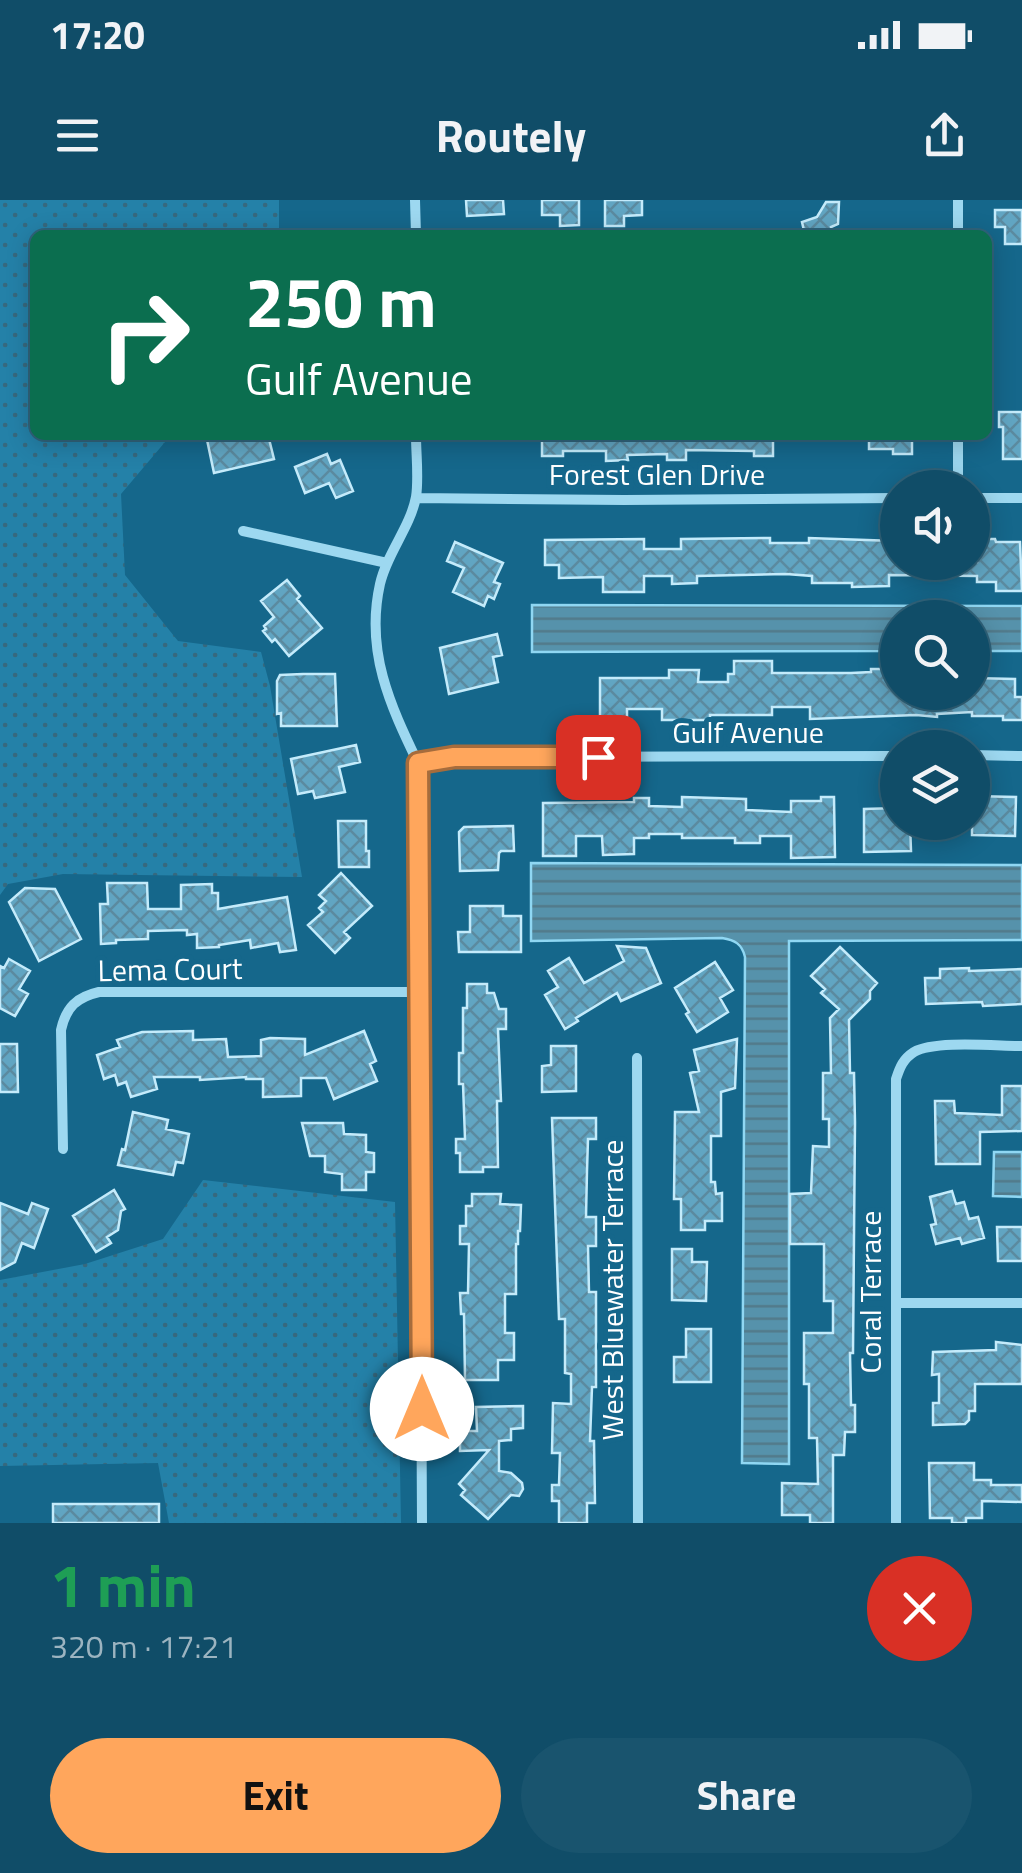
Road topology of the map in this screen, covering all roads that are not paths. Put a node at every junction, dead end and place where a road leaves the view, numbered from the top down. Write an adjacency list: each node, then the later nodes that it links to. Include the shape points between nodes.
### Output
1 (416, 200): 3 (street)
2 (958, 200): 4 (street)
3 (416, 230)
4 (958, 230)
5 (416, 440): 8 (street)
6 (958, 440): 7 (street)
7 (958, 470)
8 (416, 498): 9 (street, Forest Glen Drive); 13 (street)
9 (880, 498)
10 (990, 498): 11 (street)
11 (1022, 498)
12 (242, 530): 13 (street)
13 (387, 563): 17 (street, via 377,604 380,667)
14 (880, 756): 17 (street, Gulf Avenue, via 454,757)
15 (990, 756): 16 (street)
16 (1022, 756)
17 (418, 763): 18 (street)
18 (420, 992): 21 (street, Lema Court, via 83,996 71,1004 61,1030); 24 (street)
19 (1022, 1046): 22 (street, Coral Terrace, via 933,1046 902,1062 895,1096)
20 (637, 1058): 25 (street, West Bluewater Terrace)
21 (63, 1149)
22 (896, 1303): 23 (street); 26 (street, Coral Terrace)
23 (1022, 1303)
24 (422, 1523)
25 (638, 1523)
26 (896, 1523)

